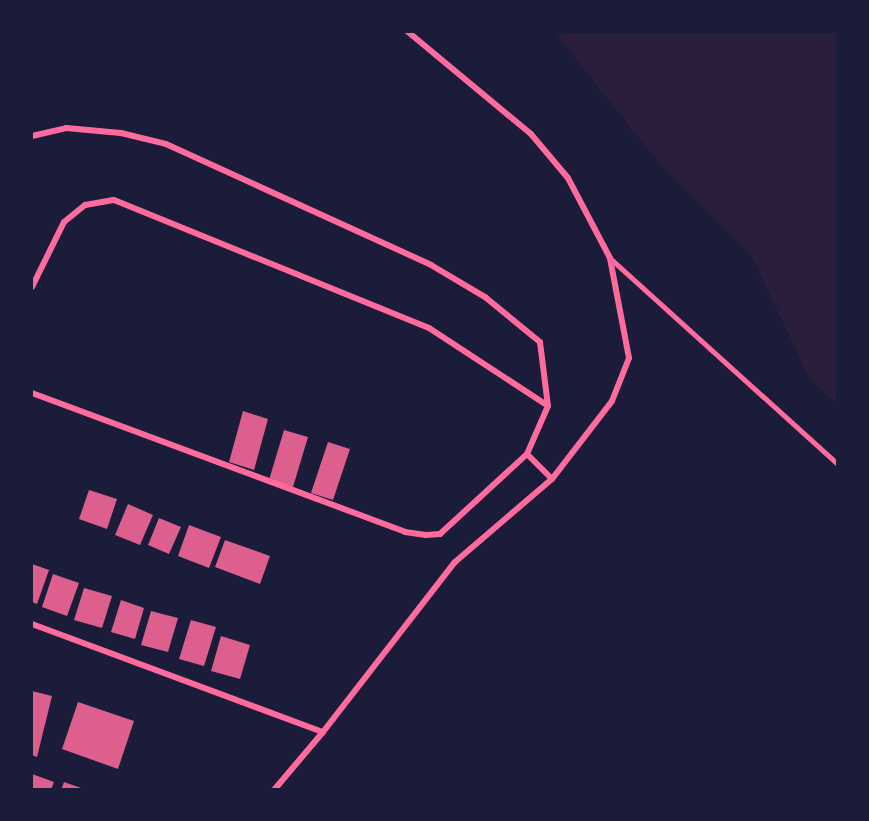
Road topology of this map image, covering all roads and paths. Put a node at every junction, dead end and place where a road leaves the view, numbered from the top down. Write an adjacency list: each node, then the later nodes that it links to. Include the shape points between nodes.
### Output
1 (408, 32): 3 (street, via 531,134 568,178)
2 (32, 136): 6 (street, via 66,128 122,133 166,144 431,265 485,297 540,342)
3 (610, 258): 8 (lane); 9 (street, via 629,358 612,401)
4 (32, 287): 6 (street, via 64,222 86,205 114,200 429,328)
5 (32, 393): 7 (street, via 405,532 426,535 440,534)
6 (548, 406): 7 (street)
7 (527, 454): 9 (street)
8 (837, 464)
9 (552, 479): 11 (street, via 455,562)
10 (32, 624): 11 (street)
11 (323, 732): 12 (street)
12 (274, 789)

